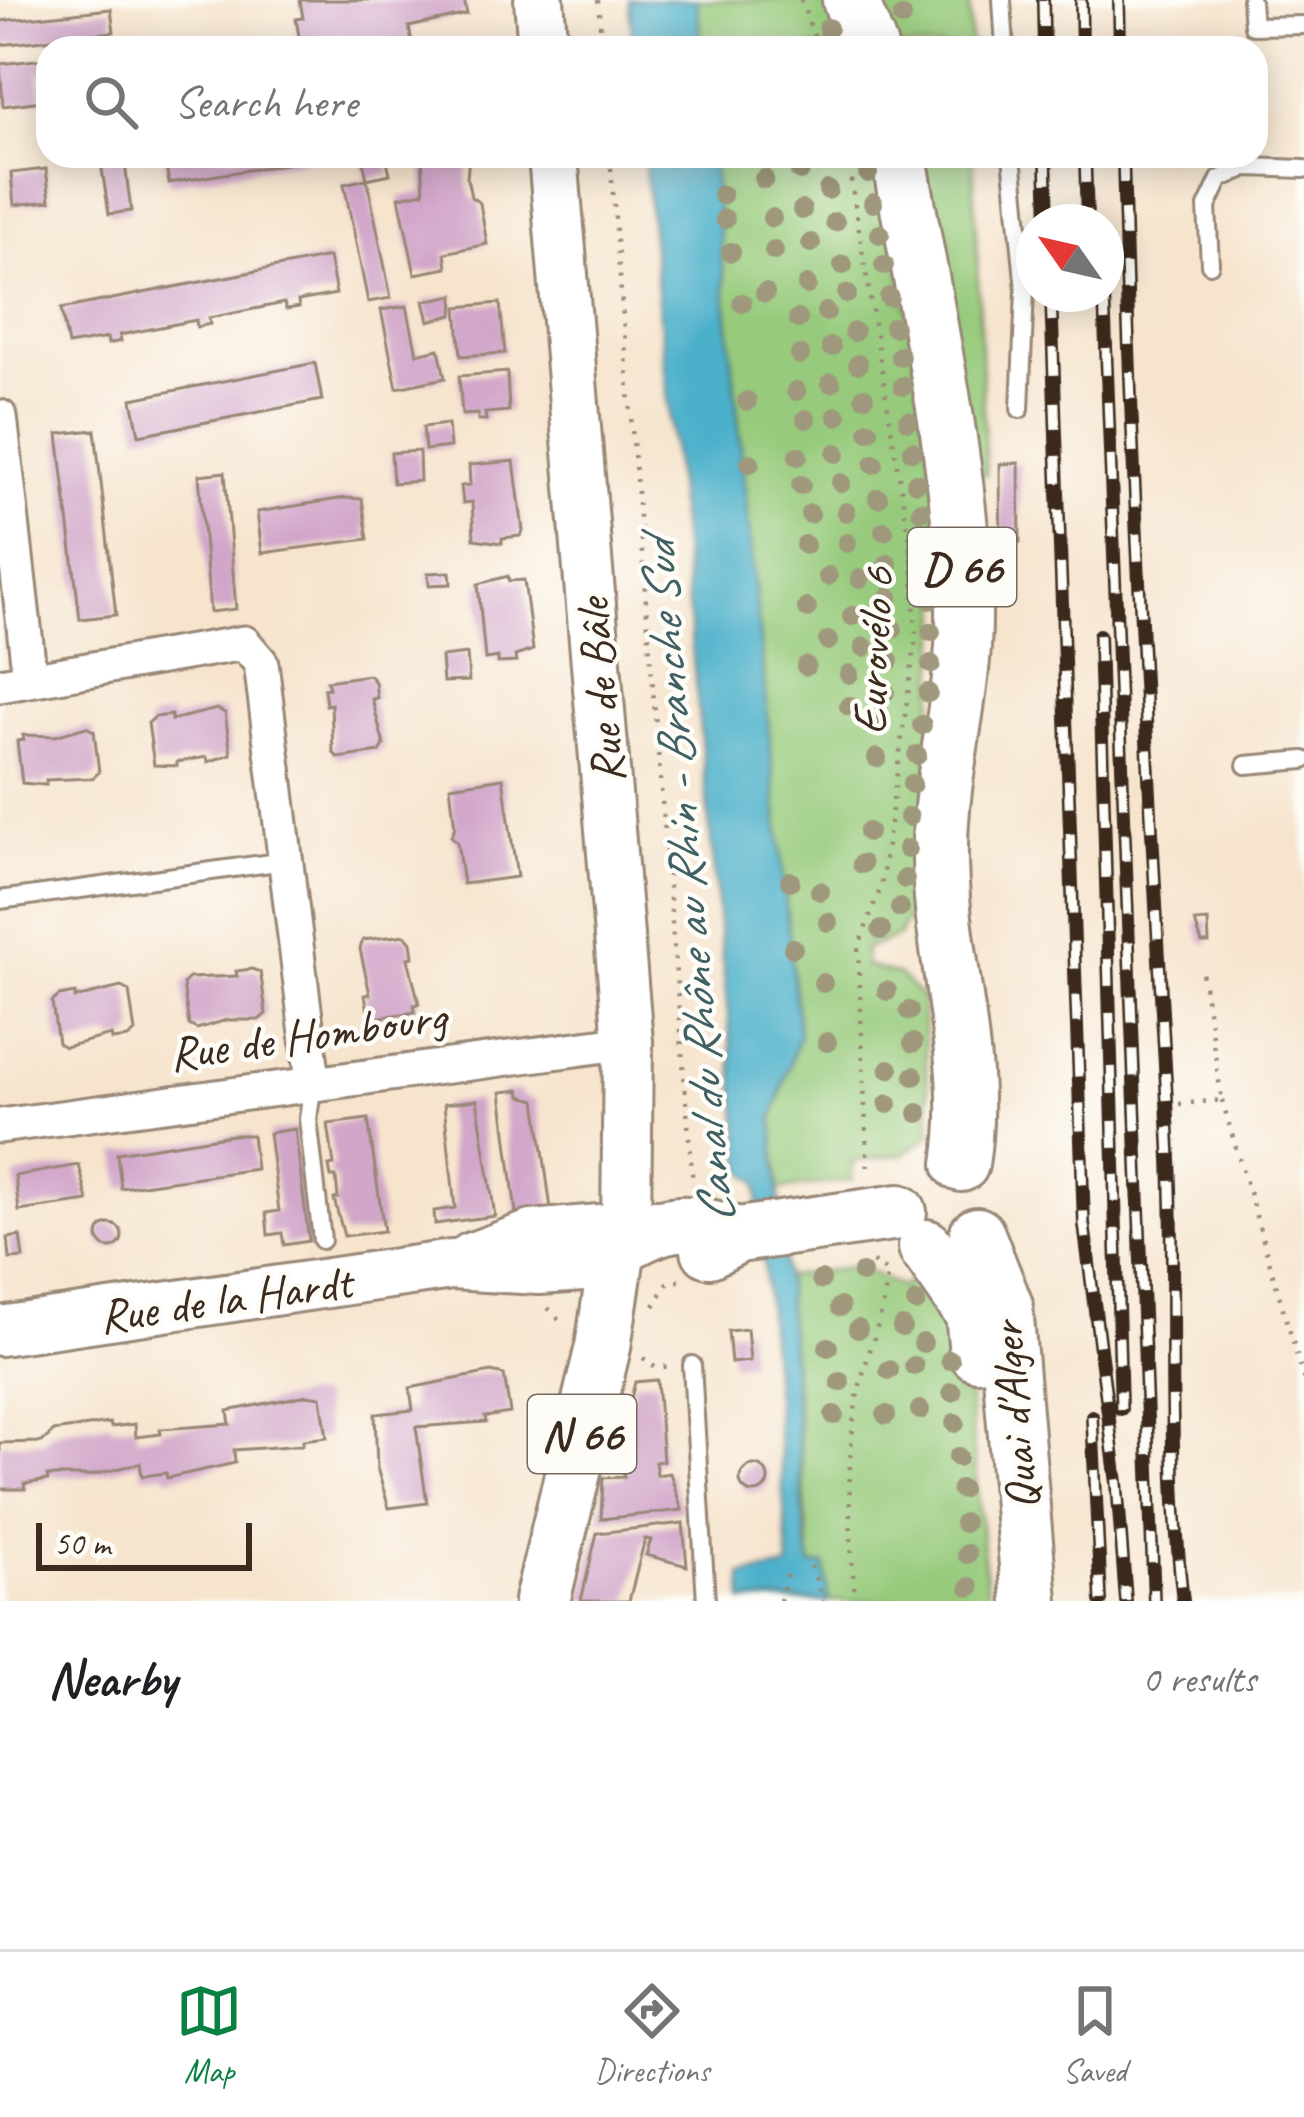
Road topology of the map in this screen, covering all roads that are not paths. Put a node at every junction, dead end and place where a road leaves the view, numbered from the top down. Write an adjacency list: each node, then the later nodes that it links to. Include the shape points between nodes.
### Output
1 (539, 0): 6 (street)
2 (850, 0): 7 (main road)
3 (1002, 0): 8 (lane)
4 (1251, 0): 5 (lane, via 1253,26)
5 (1304, 25)
6 (542, 36)
7 (865, 36)
8 (1004, 36)
9 (554, 168): 23 (street, Rue de Bâle / N 66)
10 (901, 168): 26 (main road, D 66, via 964,587 940,845 963,1078)
11 (1013, 168): 16 (lane, via 1025,290)
12 (1245, 168): 15 (lane, via 1220,179 1208,207)
13 (1268, 168): 14 (lane)
14 (1304, 169)
15 (1210, 264)
16 (1020, 409)
17 (0, 416): 18 (street)
18 (15, 682): 21 (street, via 244,643 261,663)
19 (1304, 760): 20 (lane)
20 (1246, 765)
21 (285, 861): 22 (lane); 24 (street)
22 (0, 899)
23 (628, 1042): 24 (street, Rue de Hombourg); 28 (street, Rue de Bâle / N 66)
24 (313, 1081): 25 (street, Rue de Hombourg); 29 (lane, via 308,1119)
25 (0, 1126)
26 (961, 1164): 27 (main road, via 920,1167 902,1188); 27 (main road, via 988,1196 985,1224)
27 (905, 1233): 28 (main road, Rue de la Hardt, via 763,1232 698,1257); 34 (main road, Quai d'Alger, via 974,1314); 35 (main road, Quai d'Alger, via 1005,1306)
28 (632, 1238): 30 (street, Rue de la Hardt, via 539,1270 451,1265); 32 (main road, Rue de Bâle / N 66, via 621,1352)
29 (322, 1240)
30 (0, 1331)
31 (692, 1365): 33 (lane)
32 (542, 1601)
33 (706, 1601)
34 (997, 1601)
35 (1030, 1601)

